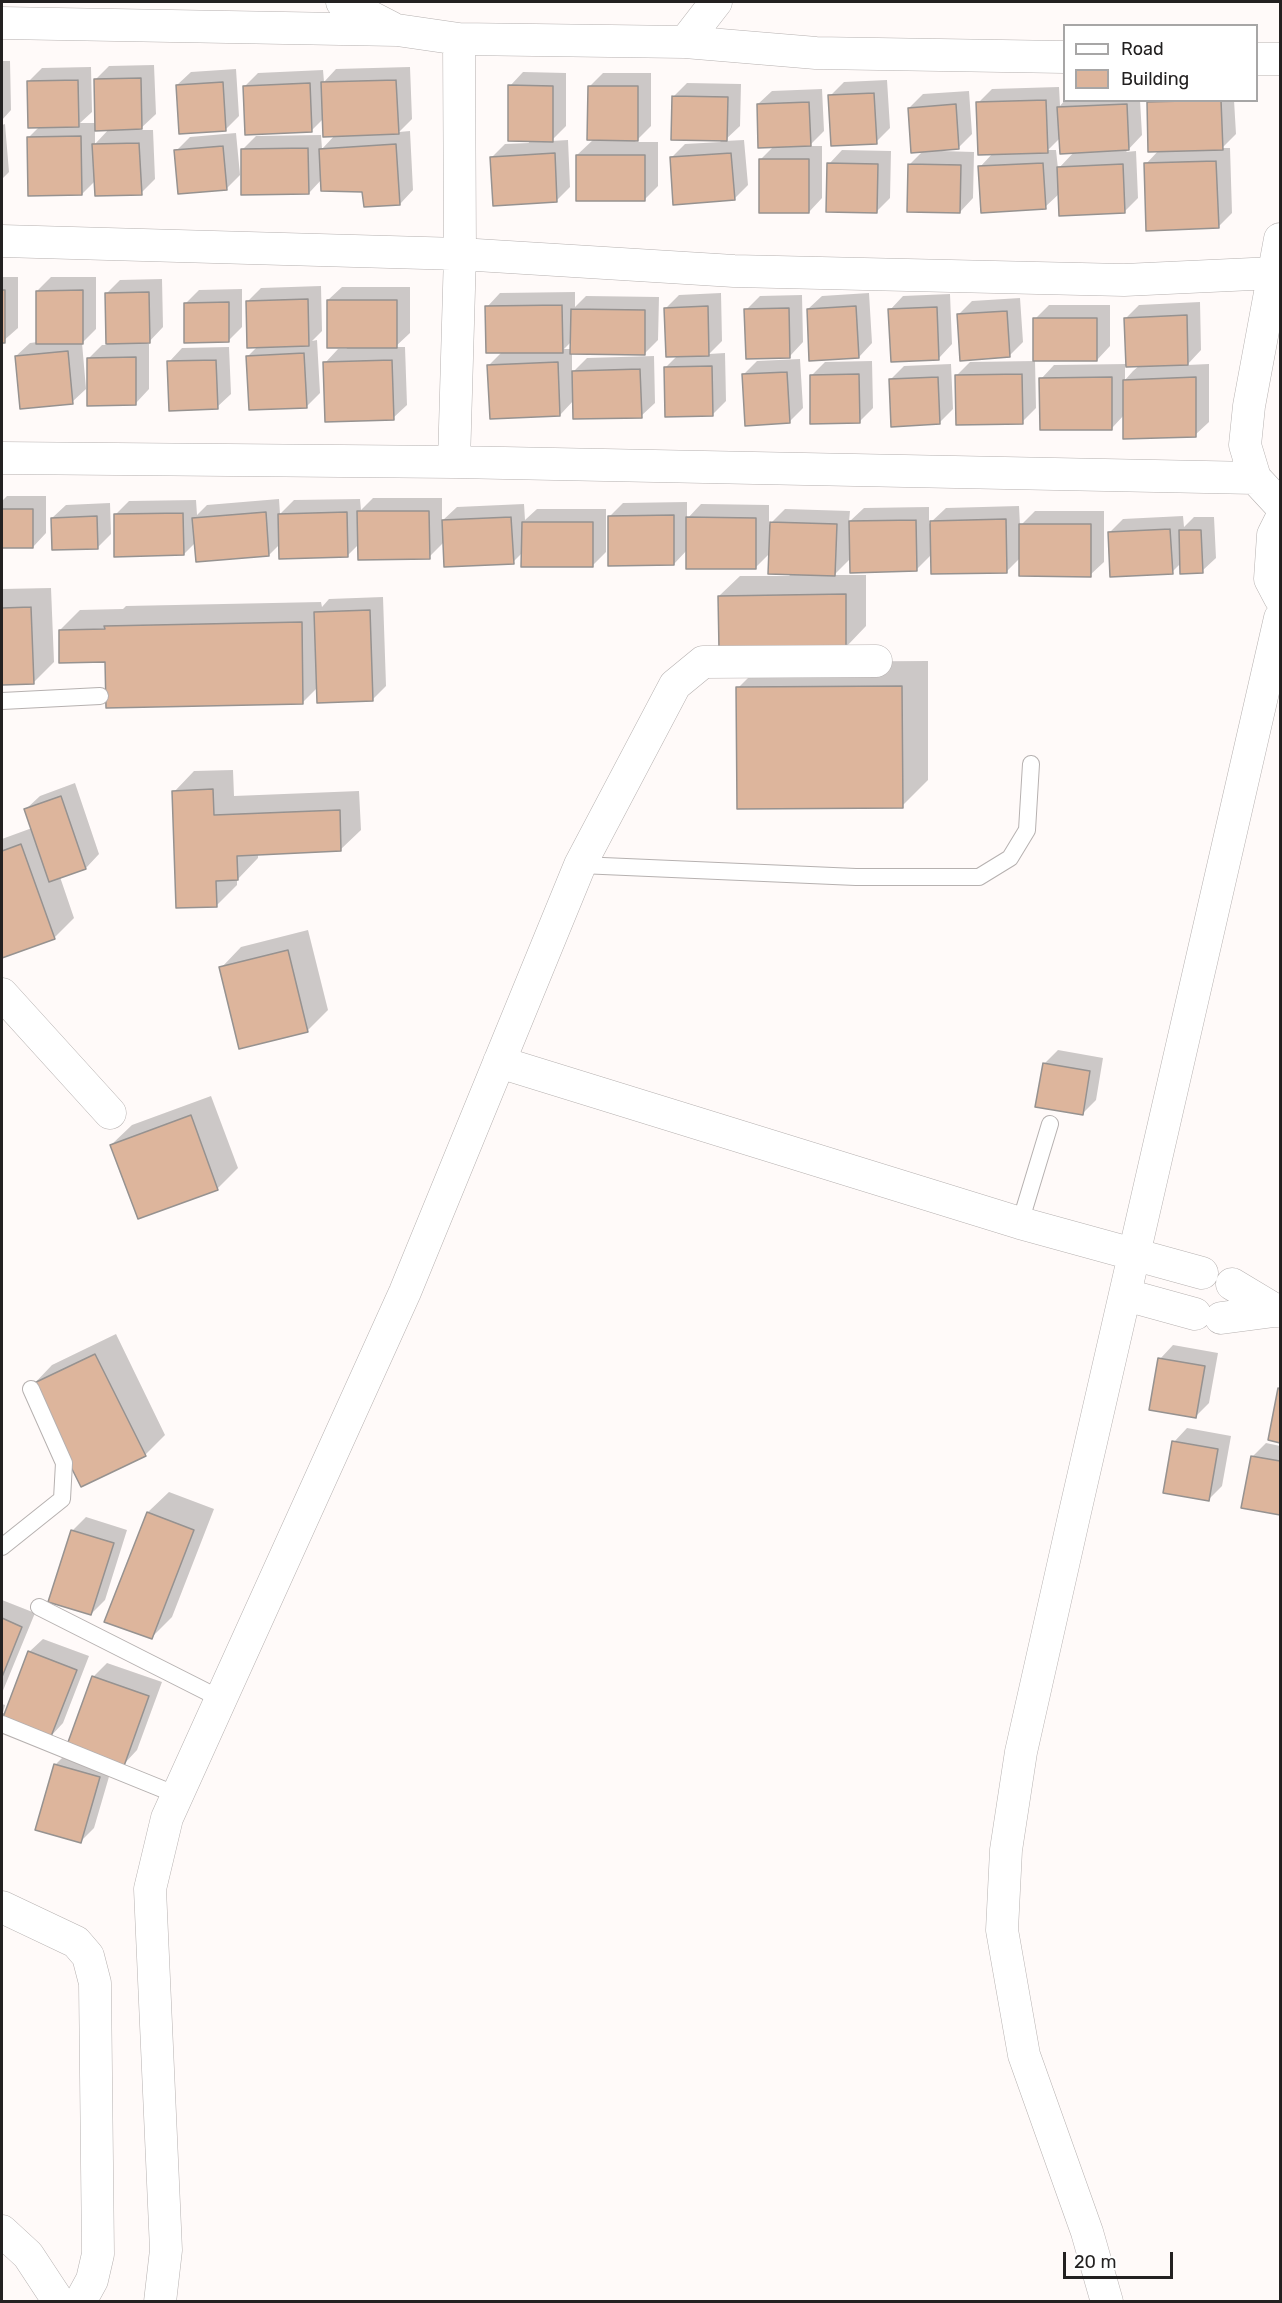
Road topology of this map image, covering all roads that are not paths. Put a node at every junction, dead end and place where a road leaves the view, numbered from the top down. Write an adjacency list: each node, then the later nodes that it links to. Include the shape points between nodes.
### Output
1 (342, 2): 4 (street)
2 (717, 2): 6 (street)
3 (2, 23): 4 (street)
4 (396, 30): 5 (street)
5 (459, 39): 6 (street); 12 (street)
6 (685, 42): 7 (street, via 816,54)
7 (1063, 57)
8 (1258, 59): 9 (street)
9 (1281, 59)
10 (1281, 239): 13 (street)
11 (2, 241): 12 (street)
12 (460, 254): 13 (street, via 777,272 1124,280); 15 (street)
13 (1274, 273): 16 (street, via 1245,445)
14 (2, 458): 15 (street)
15 (454, 462): 16 (street)
16 (1255, 478): 17 (street)
17 (1281, 505)
18 (1281, 521): 19 (street, via 1273,536 1270,579)
19 (1281, 598)
20 (1281, 618): 31 (street)
21 (876, 662): 25 (street, via 703,662 675,685)
22 (100, 696): 23 (lane)
23 (2, 701)
24 (1031, 764): 25 (lane, via 1027,830 1010,858 979,877 856,877)
25 (580, 865): 27 (street)
26 (2, 994): 28 (street)
27 (499, 1062): 30 (street); 39 (street, via 405,1292)
28 (110, 1113)
29 (1050, 1124): 30 (lane)
30 (1020, 1223): 31 (street)
31 (1134, 1253): 32 (street); 34 (street)
32 (1202, 1273)
33 (1232, 1284): 35 (street)
34 (1126, 1295): 35 (street, via 1208,1316); 47 (street, via 1021,1752 1006,1850 1002,1930 1024,2055 1087,2232)
35 (1279, 1310)
36 (31, 1389): 37 (lane, via 64,1463 62,1499)
37 (2, 1547)
38 (39, 1607): 39 (lane)
39 (219, 1698): 41 (street)
40 (2, 1724): 41 (lane)
41 (177, 1795): 46 (street, via 167,1818 150,1889 166,2250)
42 (2, 1907): 45 (street, via 76,1942 88,1956 95,1983 98,2254 92,2280)
43 (2, 2231): 44 (street, via 28,2255)
44 (59, 2301)
45 (80, 2301)
46 (160, 2301)
47 (1107, 2301)

